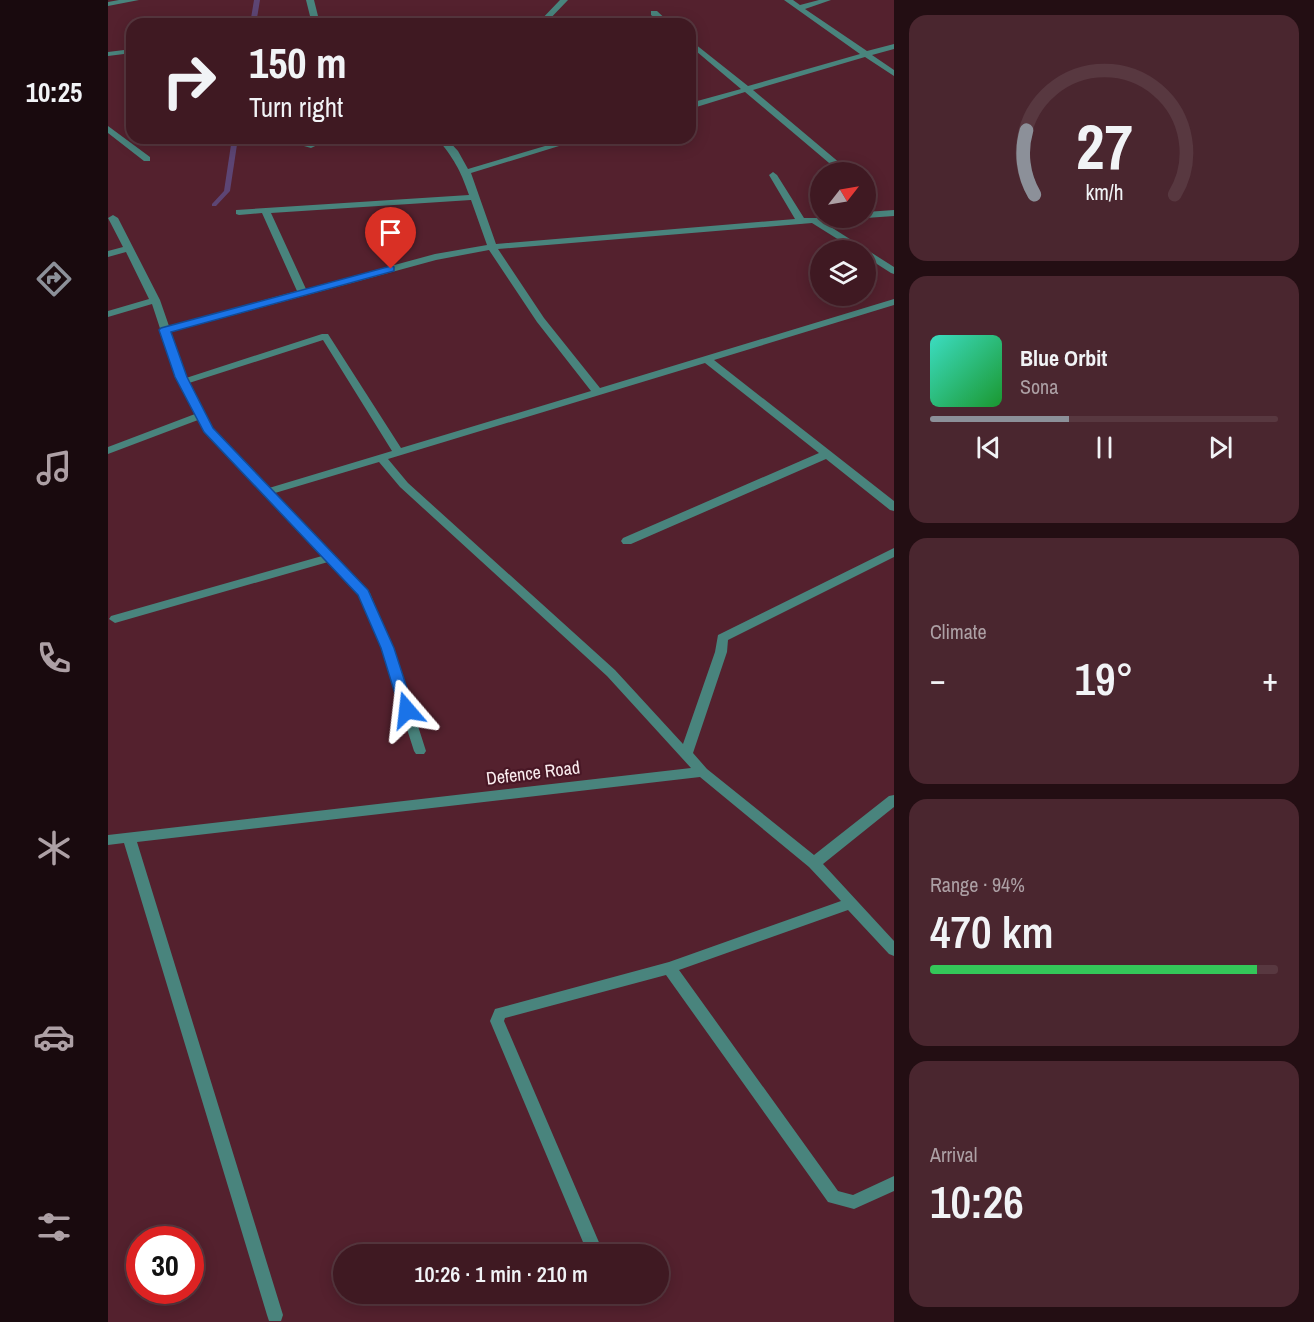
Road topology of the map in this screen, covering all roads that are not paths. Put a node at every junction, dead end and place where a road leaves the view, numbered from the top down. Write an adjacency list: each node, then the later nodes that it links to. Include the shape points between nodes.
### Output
1 (135, 0): 6 (street)
2 (310, 0): 9 (street)
3 (564, 0): 10 (street)
4 (788, 0): 7 (street)
5 (827, 0): 7 (street)
6 (108, 4)
7 (799, 8): 16 (street)
8 (654, 13): 11 (street)
9 (314, 18)
10 (547, 18)
11 (660, 18)
12 (894, 46): 16 (street)
13 (696, 47): 18 (street)
14 (126, 52): 15 (street)
15 (108, 54)
16 (866, 54): 17 (street); 18 (street)
17 (894, 74)
18 (748, 89): 19 (street); 26 (street)
19 (696, 104)
20 (108, 129): 21 (street)
21 (126, 143)
22 (128, 144): 25 (street)
23 (447, 144): 27 (street)
24 (561, 144): 27 (street)
25 (147, 159)
26 (833, 162)
27 (466, 172): 29 (street)
28 (773, 175): 36 (street)
29 (474, 197): 30 (street); 39 (street)
30 (265, 210): 31 (street); 44 (street)
31 (239, 212)
32 (894, 213): 33 (street)
33 (876, 214)
34 (112, 218): 40 (street)
35 (810, 220): 36 (street)
36 (801, 221): 39 (street)
37 (826, 228): 38 (street)
38 (845, 240)
39 (492, 248): 44 (street, via 435,257); 51 (street, via 540,320)
40 (128, 249): 41 (street); 45 (street)
41 (108, 254)
42 (876, 259): 43 (street)
43 (894, 271)
44 (303, 293): 48 (street)
45 (155, 300): 47 (street); 48 (street)
46 (894, 302): 49 (street)
47 (108, 314)
48 (165, 330): 50 (street)
49 (707, 359): 51 (street); 55 (street)
50 (183, 382): 52 (street); 54 (street, via 325,336)
51 (597, 392): 54 (street)
52 (201, 416): 53 (street); 57 (street, via 208,430)
53 (108, 451)
54 (398, 452): 56 (street)
55 (827, 454): 58 (street); 59 (street)
56 (381, 458): 57 (street); 64 (street, via 404,485 611,673)
57 (267, 492): 61 (street)
58 (894, 507)
59 (627, 542)
60 (894, 552): 64 (street, via 722,638 721,652)
61 (330, 558): 62 (street); 63 (street, via 364,593 373,612)
62 (115, 619)
63 (420, 751)
64 (686, 754): 65 (street)
65 (702, 772): 67 (street, Defence Road); 69 (street)
66 (894, 800): 69 (street)
67 (129, 838): 68 (street, Defence Road); 75 (street)
68 (108, 840)
69 (814, 863): 70 (street)
70 (851, 903): 71 (street); 72 (street)
71 (894, 950)
72 (669, 968): 73 (street, via 833,1197 854,1202); 74 (street, via 500,1013 497,1021)
73 (894, 1182)
74 (592, 1244)
75 (275, 1315)

